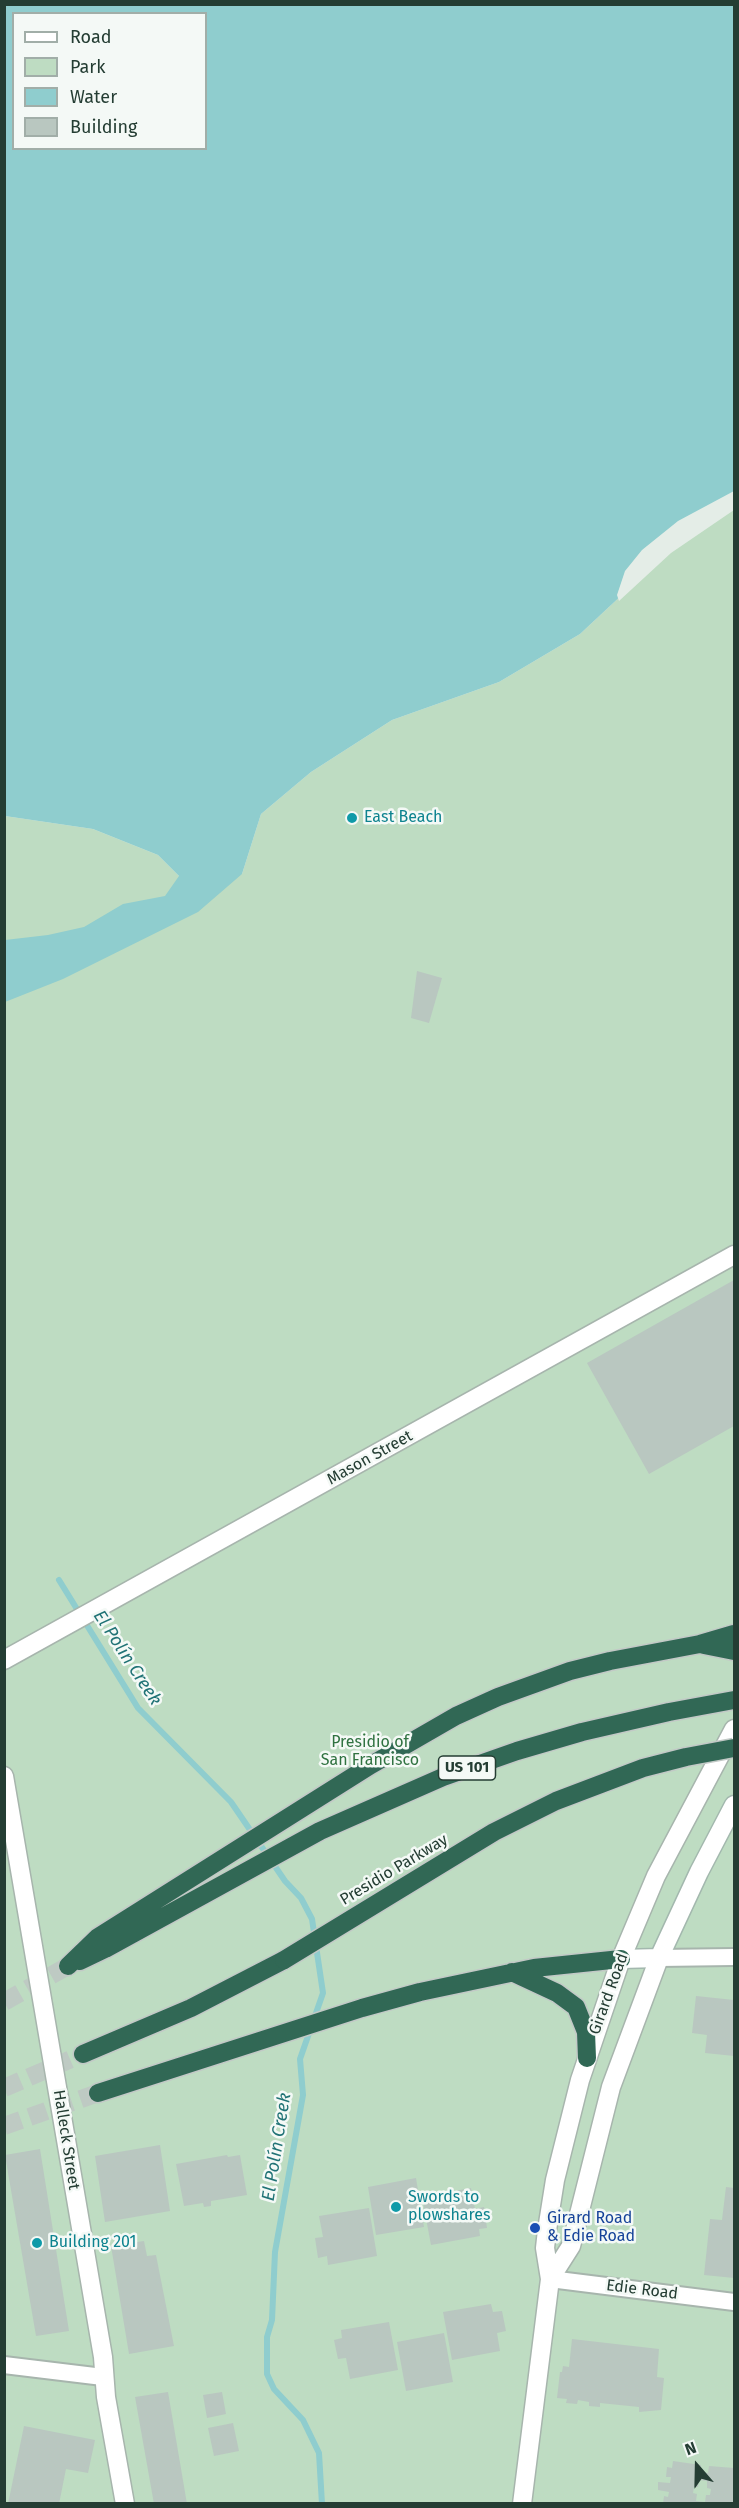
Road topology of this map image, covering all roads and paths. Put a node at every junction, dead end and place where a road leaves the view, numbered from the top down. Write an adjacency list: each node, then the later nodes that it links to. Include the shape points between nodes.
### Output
1 (735, 1255): 5 (street, Mason Street)
2 (735, 1634): 3 (highway)
3 (700, 1644): 4 (highway); 6 (highway, US 101, via 570,1671 477,1706 401,1746 98,1937 68,1966 360,1811 475,1765 603,1726)
4 (735, 1652)
5 (4, 1660)
6 (735, 1701)
7 (735, 1729): 13 (street, Girard Road, via 661,1866)
8 (735, 1748): 15 (highway, Presidio Parkway, bridge, via 643,1768 556,1801 494,1832 284,1960 191,2008)
9 (4, 1776): 21 (street, Halleck Street, via 103,2357)
10 (735, 1805): 12 (street, Girard Road)
11 (735, 1957): 12 (street)
12 (658, 1958): 13 (street); 18 (street, Girard Road, via 610,2087 571,2246)
13 (621, 1959): 14 (highway); 16 (street, Girard Road)
14 (512, 1972): 16 (highway, via 557,1993 576,2007 586,2032); 17 (highway, via 387,2001)
15 (83, 2054)
16 (587, 2058): 18 (street, Girard Road, via 550,2213 545,2248)
17 (98, 2093)
18 (550, 2278): 19 (street, Edie Road); 23 (street, Girard Road)
19 (735, 2302)
20 (4, 2365): 21 (street)
21 (103, 2377): 22 (street, Halleck Street)
22 (124, 2504)
23 (522, 2504)

